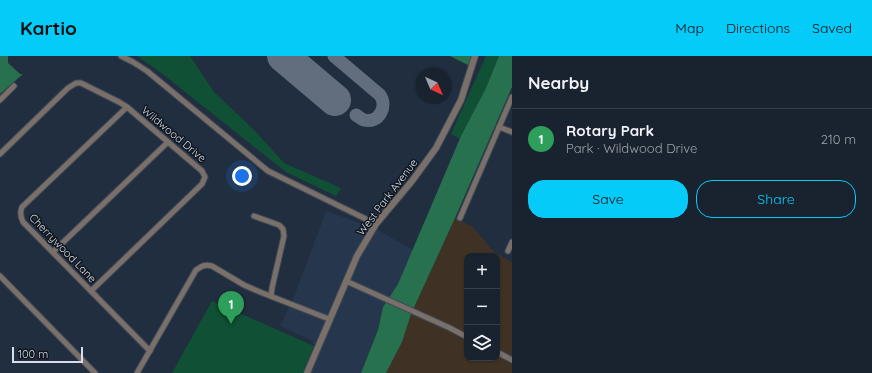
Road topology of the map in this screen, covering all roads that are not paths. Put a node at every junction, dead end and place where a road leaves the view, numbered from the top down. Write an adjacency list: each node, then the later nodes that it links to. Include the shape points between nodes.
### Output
1 (121, 56): 13 (street, via 147,72 268,171)
2 (475, 56): 13 (street, West Park Avenue, via 461,100 436,148)
3 (14, 86): 5 (street)
4 (512, 97): 7 (street)
5 (0, 100)
6 (127, 107): 9 (street, Wildwood Drive); 10 (street, Wildwood Drive, via 88,86 76,83); 16 (street, Cherrywood Lane, via 22,206 20,216 23,222)
7 (499, 127): 8 (street); 12 (street)
8 (512, 132)
9 (168, 142): 16 (street); 19 (street, Wildwood Drive, via 202,171 205,177 202,184)
10 (0, 154)
11 (254, 216): 20 (street, via 283,228 284,236)
12 (460, 218)
13 (376, 224): 18 (street, West Park Avenue)
14 (512, 242): 15 (street)
15 (508, 251)
16 (53, 252): 19 (street, Cherrywood Lane)
17 (0, 276): 26 (street)
18 (346, 281): 21 (street, West Park Avenue); 22 (street)
19 (91, 291): 23 (street, Cherrywood Lane)
20 (271, 296): 21 (street); 23 (street, via 244,285 212,266 202,266 196,270)
21 (329, 319): 28 (street, West Park Avenue)
22 (464, 335)
23 (150, 351): 27 (street)
24 (500, 354): 25 (street)
25 (512, 360)
26 (95, 373)
27 (137, 373)
28 (307, 373)

